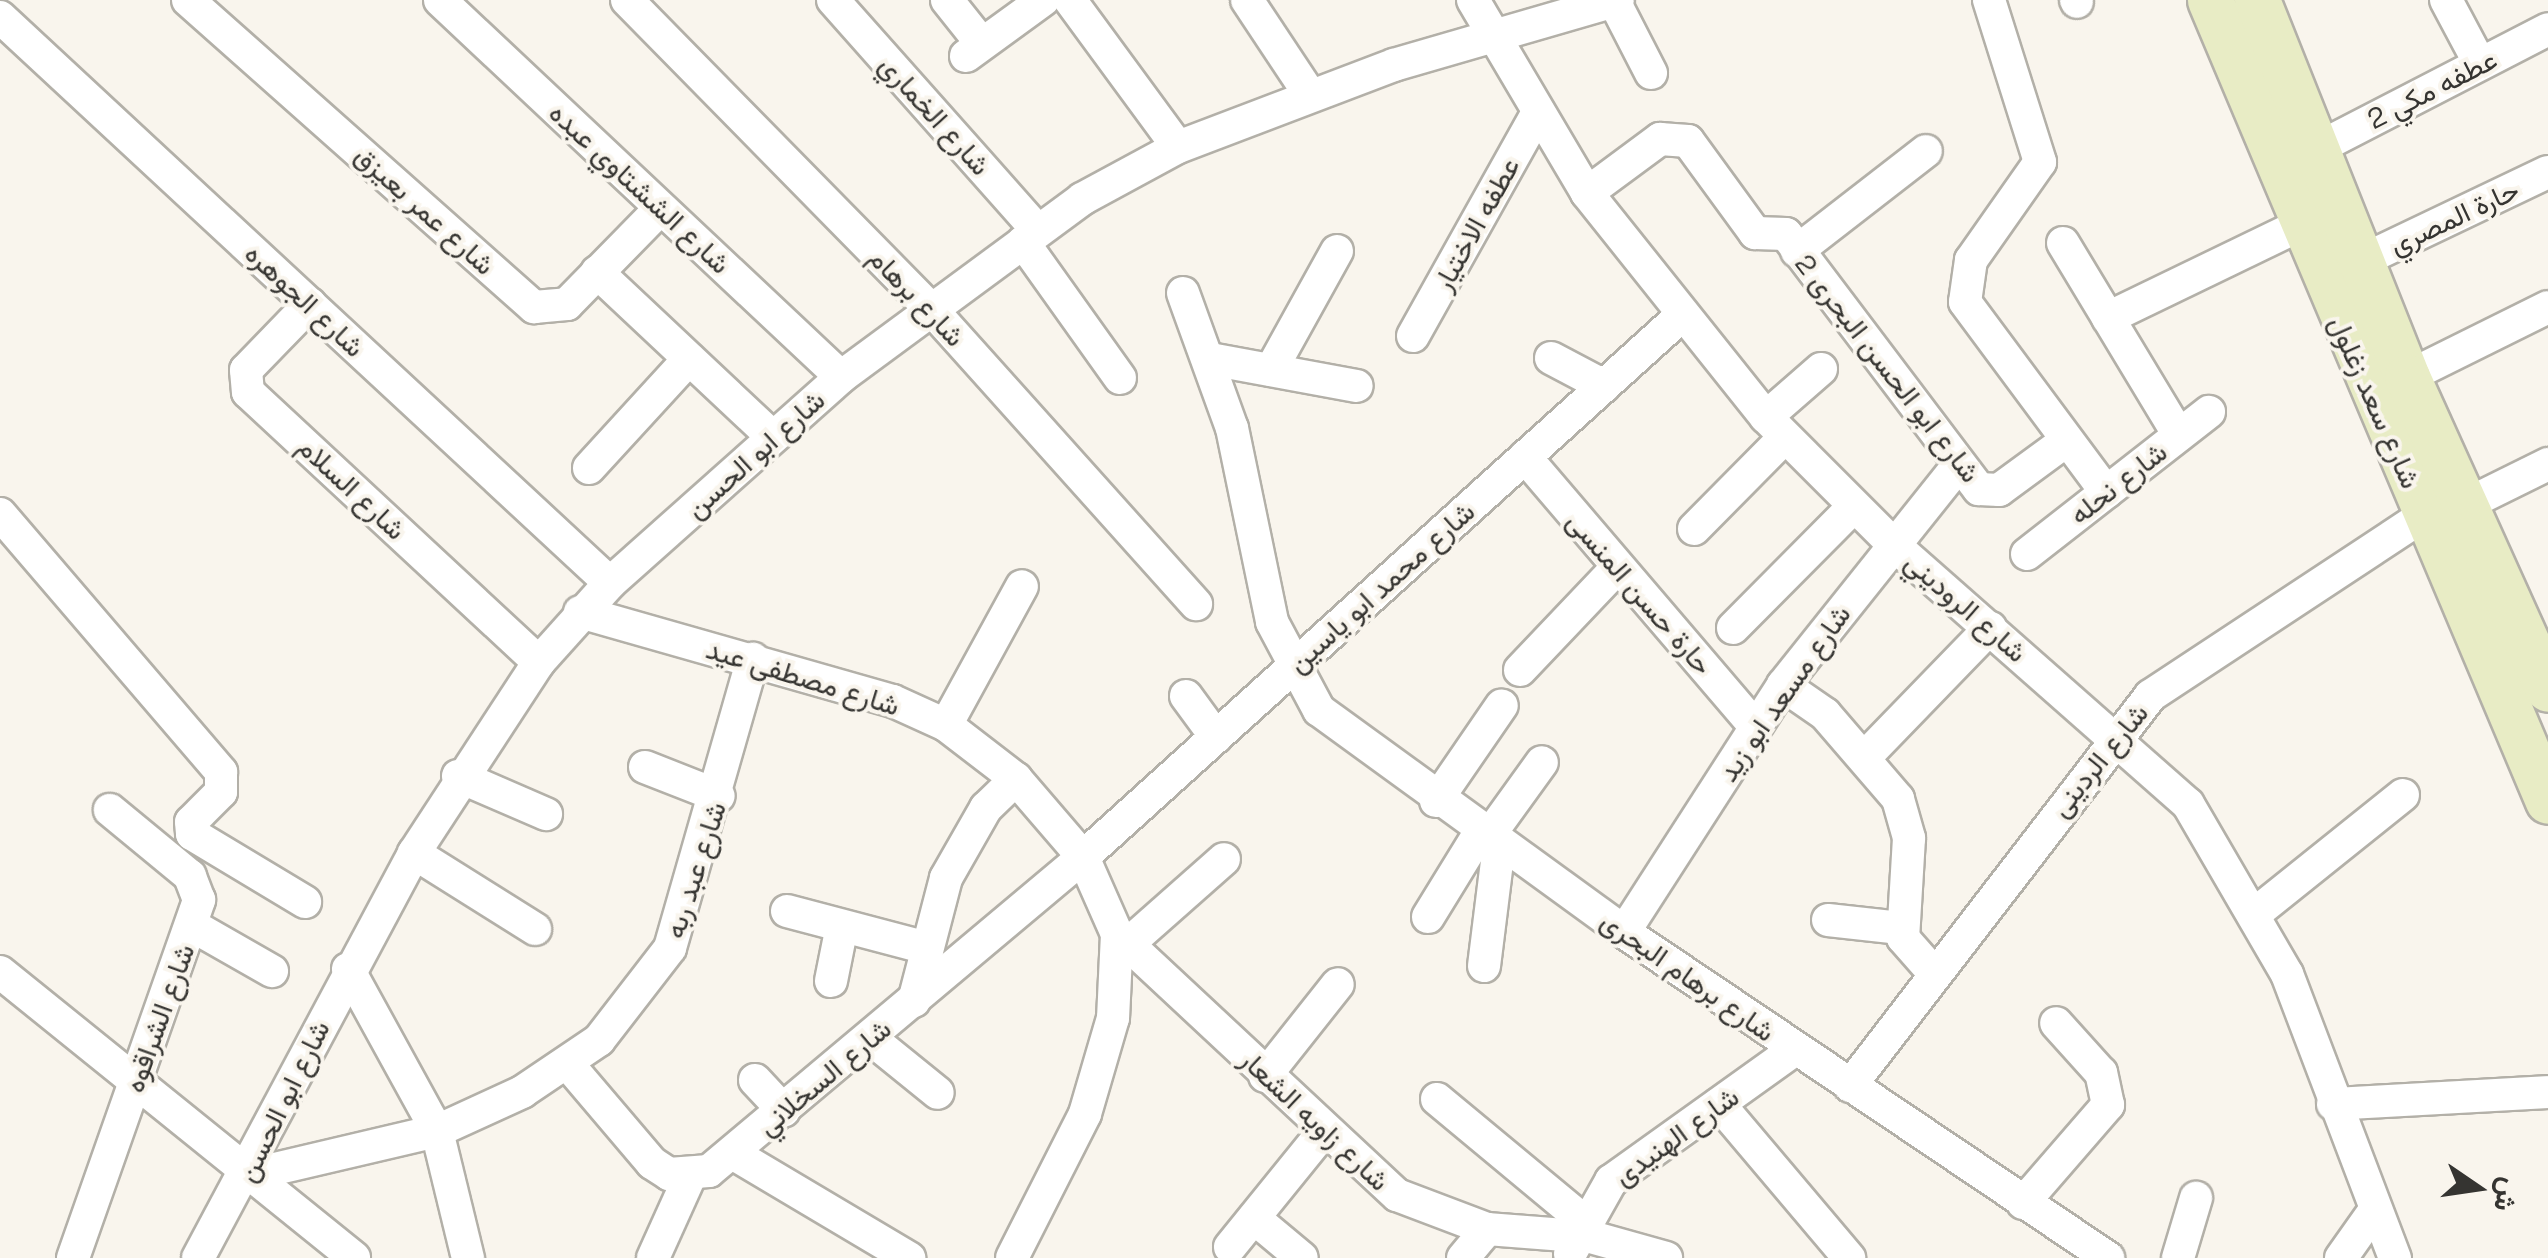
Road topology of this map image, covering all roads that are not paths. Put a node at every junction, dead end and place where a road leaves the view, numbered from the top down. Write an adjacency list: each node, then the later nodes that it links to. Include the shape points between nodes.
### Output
1 (188, 0): 34 (street, شارع عمر بعيزق, via 534,307 557,311)
2 (440, 0): 27 (street, شارع الششتاوي عبده)
3 (627, 0): 38 (street, شارع برهام)
4 (833, 0): 29 (street, شارع الخماري)
5 (948, 0): 6 (street, via 974,50)
6 (1043, 0)
7 (1070, 0): 22 (street)
8 (1246, 0): 20 (street)
9 (1473, 0): 17 (street, شارع الروديني)
10 (1616, 0): 17 (street, شارع ابو الحسن); 19 (street)
11 (1989, 0): 56 (street, via 2040,162 1971,260 1965,302)
12 (2210, 0): 28 (street, شارع سعد زغلول)
13 (2257, 0): 23 (street, شارع سعد زغلول)
14 (2446, 0): 18 (street)
15 (0, 17): 36 (street, شارع الجوهره)
16 (2548, 29): 18 (street, عطفه مكي 2)
17 (1494, 32): 20 (street, شارع ابو الحسن); 21 (street, شارع الروديني)
18 (2480, 64): 23 (street, عطفه مكي 2)
19 (1651, 73)
20 (1310, 95): 22 (street, شارع ابو الحسن)
21 (1538, 112): 26 (street, شارع الروديني); 41 (street, عطفه الاختيار)
22 (1178, 147): 29 (street, شارع ابو الحسن)
23 (2316, 149): 33 (street, شارع سعد زغلول)
24 (1926, 151): 32 (street)
25 (2548, 172): 33 (street, حارة المصري)
26 (1587, 193): 32 (street, شارع ابو الحسن البحرى 2, via 1674,136 1688,142 1756,233 1782,231); 39 (street, شارع الروديني)
27 (661, 208): 34 (street, شارع عمر بعيزق); 47 (street, شارع الششتاوي عبده)
28 (2298, 226): 40 (street); 63 (street, شارع سعد زغلول)
29 (1030, 236): 38 (street, شارع ابو الحسن); 49 (street, شارع الخماري)
30 (2063, 244): 40 (street)
31 (1337, 251): 46 (street)
32 (1797, 251): 59 (street, شارع ابو الحسن البحرى 2)
33 (2359, 262): 48 (street, شارع سعد زغلول)
34 (597, 272): 42 (street)
35 (1183, 293): 43 (street)
36 (310, 304): 69 (street, شارع الجوهره); 76 (street, شارع السلام, via 246,370 248,392)
37 (2548, 307): 48 (street)
38 (934, 311): 47 (street, شارع ابو الحسن); 71 (street, شارع برهام)
39 (1679, 318): 51 (street, شارع محمد ابو ياسين); 53 (street, شارع الروديني)
40 (2108, 318): 54 (street)
41 (1413, 336)
42 (689, 358): 55 (street); 60 (street)
43 (1210, 358): 46 (street); 77 (street)
44 (1551, 358): 51 (street)
45 (1821, 369): 53 (street)
46 (1271, 370): 50 (street)
47 (841, 376): 55 (street, شارع ابو الحسن)
48 (2407, 377): 63 (street, شارع سعد زغلول)
49 (1120, 378)
50 (1356, 386)
51 (1604, 386): 57 (street, شارع محمد ابو ياسين)
52 (2209, 412): 54 (street, شارع نحله)
53 (1775, 427): 62 (street, شارع الروديني); 65 (street)
54 (2179, 435): 61 (street, شارع نحله)
55 (774, 437): 69 (street, شارع ابو الحسن)
56 (2067, 440): 59 (street, شارع ابو الحسن البحرى 2, via 1999,490 1979,489); 61 (street)
57 (1524, 458): 68 (street, حارة حسن المنسى); 77 (street, شارع محمد ابو ياسين)
58 (2548, 464): 63 (street, شارع الردينى)
59 (1958, 466): 66 (street, شارع مسعد ابو زيد)
60 (588, 468)
61 (2106, 492): 67 (street, شارع نحله)
62 (1853, 506): 66 (street, شارع الروديني); 73 (street)
63 (2444, 510): 80 (street, شارع سعد زغلول); 85 (street, شارع الردينى, via 2188,664); 95 (street, شارع سعد زغلول)
64 (0, 514): 102 (street, via 222,772 221,792 192,822 192,834)
65 (1694, 529)
66 (1893, 544): 74 (street, شارع الروديني); 79 (street, شارع مسعد ابو زيد)
67 (2027, 554)
68 (1616, 569): 78 (street); 84 (street, حارة حسن المنسى)
69 (610, 583): 72 (street, شارع ابو الحسن)
70 (1022, 586): 83 (street)
71 (1196, 604)
72 (580, 612): 75 (street, شارع مصطفى عيد); 76 (street, شارع ابو الحسن)
73 (1733, 628)
74 (1990, 628): 85 (street, شارع الروديني); 87 (street)
75 (753, 659): 83 (street, شارع مصطفى عيد); 93 (street, شارع عبد ربه)
76 (539, 662): 90 (street, شارع ابو الحسن)
77 (1290, 669): 86 (street, شارع محمد ابو ياسين); 94 (street, شارع برهام البحرى, via 1319,710)
78 (1520, 670)
79 (1784, 685): 84 (street, شارع مسعد ابو زيد); 87 (street)
80 (2548, 689)
81 (1186, 696): 86 (street)
82 (1502, 705): 94 (street)
83 (946, 726): 91 (street, شارع مصطفى عيد)
84 (1756, 727): 111 (street, شارع مسعد ابو زيد)
85 (2114, 732): 104 (street, شارع الروديني, via 2188,804); 118 (street, شارع الردينى)
86 (1216, 736): 100 (street, شارع محمد ابو ياسين)
87 (1865, 756): 109 (street, via 1898,799 1908,838)
88 (1542, 762): 98 (street)
89 (645, 767): 93 (street)
90 (458, 776): 97 (street); 99 (street, شارع ابو الحسن)
91 (1016, 779): 100 (street, شارع مصطفى عيد); 113 (street, via 963,841)
92 (2403, 795): 104 (street)
93 (719, 796): 125 (street, شارع عبد ربه, via 670,948 640,997)
94 (1436, 800): 98 (street, شارع برهام البحرى)
95 (2548, 801)
96 (110, 810): 107 (street, شارع الشراقوه, via 190,876 198,900)
97 (546, 814)
98 (1490, 838): 105 (street); 111 (street, شارع برهام البحرى); 114 (street)
99 (414, 853): 110 (street); 115 (street, شارع ابو الحسن)
100 (1083, 857): 112 (street, شارع مصطفى عيد); 121 (street, شارع السخلاني)
101 (1224, 859): 112 (street)
102 (304, 902)
103 (787, 911): 108 (street)
104 (2256, 912): 134 (street, شارع الروديني)
105 (1428, 917)
106 (1828, 920): 109 (street)
107 (192, 926): 116 (street); 128 (street, شارع الشراقوه)
108 (842, 926): 113 (street); 119 (street)
109 (1901, 928): 118 (street)
110 (535, 929)
111 (1624, 932): 124 (street, شارع برهام البحرى)
112 (1122, 939): 126 (street, شارع زاويه الشعار); 156 (street, via 1101,1072)
113 (927, 948): 121 (street)
114 (1484, 966)
115 (348, 969): 136 (street); 139 (street, شارع ابو الحسن)
116 (272, 971)
117 (0, 972): 128 (street)
118 (1933, 972): 129 (street, شارع الردينى)
119 (831, 981)
120 (1338, 984): 126 (street)
121 (914, 1001): 123 (street, شارع السخلاني)
122 (2056, 1023): 142 (street, via 2101,1073 2108,1105)
123 (870, 1038): 131 (street); 135 (street, شارع السخلاني)
124 (1794, 1050): 129 (street, شارع برهام البحرى); 133 (street, شارع الهنيدى)
125 (568, 1063): 136 (street, شارع عبد ربه); 140 (street, via 652,1162)
126 (1266, 1076): 137 (street, شارع زاويه الشعار)
127 (755, 1080): 135 (street)
128 (135, 1082): 139 (street); 150 (street, شارع الشراقوه)
129 (1850, 1086): 142 (street, شارع برهام البحرى)
130 (2548, 1092): 134 (street)
131 (938, 1093)
132 (1437, 1099): 146 (street)
133 (1719, 1104): 146 (street, شارع الهنيدى, via 1610,1182); 160 (street)
134 (2333, 1104): 143 (street, شارع الروديني)
135 (784, 1112): 138 (street, شارع السخلاني)
136 (438, 1131): 139 (street, شارع عبد ربه); 153 (street)
137 (1324, 1131): 144 (street); 145 (street, شارع زاويه الشعار, via 1397,1196)
138 (734, 1154): 140 (street, شارع السخلاني); 147 (street)
139 (249, 1175): 151 (street, شارع ابو الحسن); 152 (street)
140 (690, 1176): 154 (street)
141 (2196, 1198): 161 (street)
142 (2024, 1203): 149 (street, شارع برهام البحرى)
143 (2372, 1214): 162 (street); 163 (street, شارع الروديني)
144 (1254, 1218): 148 (street); 157 (street)
145 (1486, 1229): 146 (street, شارع زاويه الشعار); 158 (street)
146 (1575, 1238): 159 (street, شارع زاويه الشعار)
147 (857, 1245): 155 (street)
148 (1230, 1247)
149 (2100, 1256)
150 (73, 1258)
151 (198, 1258)
152 (354, 1258)
153 (468, 1258)
154 (653, 1258)
155 (910, 1258)
156 (1012, 1258)
157 (1302, 1258)
158 (1464, 1258)
159 (1666, 1258)
160 (1849, 1258)
161 (2178, 1258)
162 (2341, 1258)
163 (2394, 1258)

